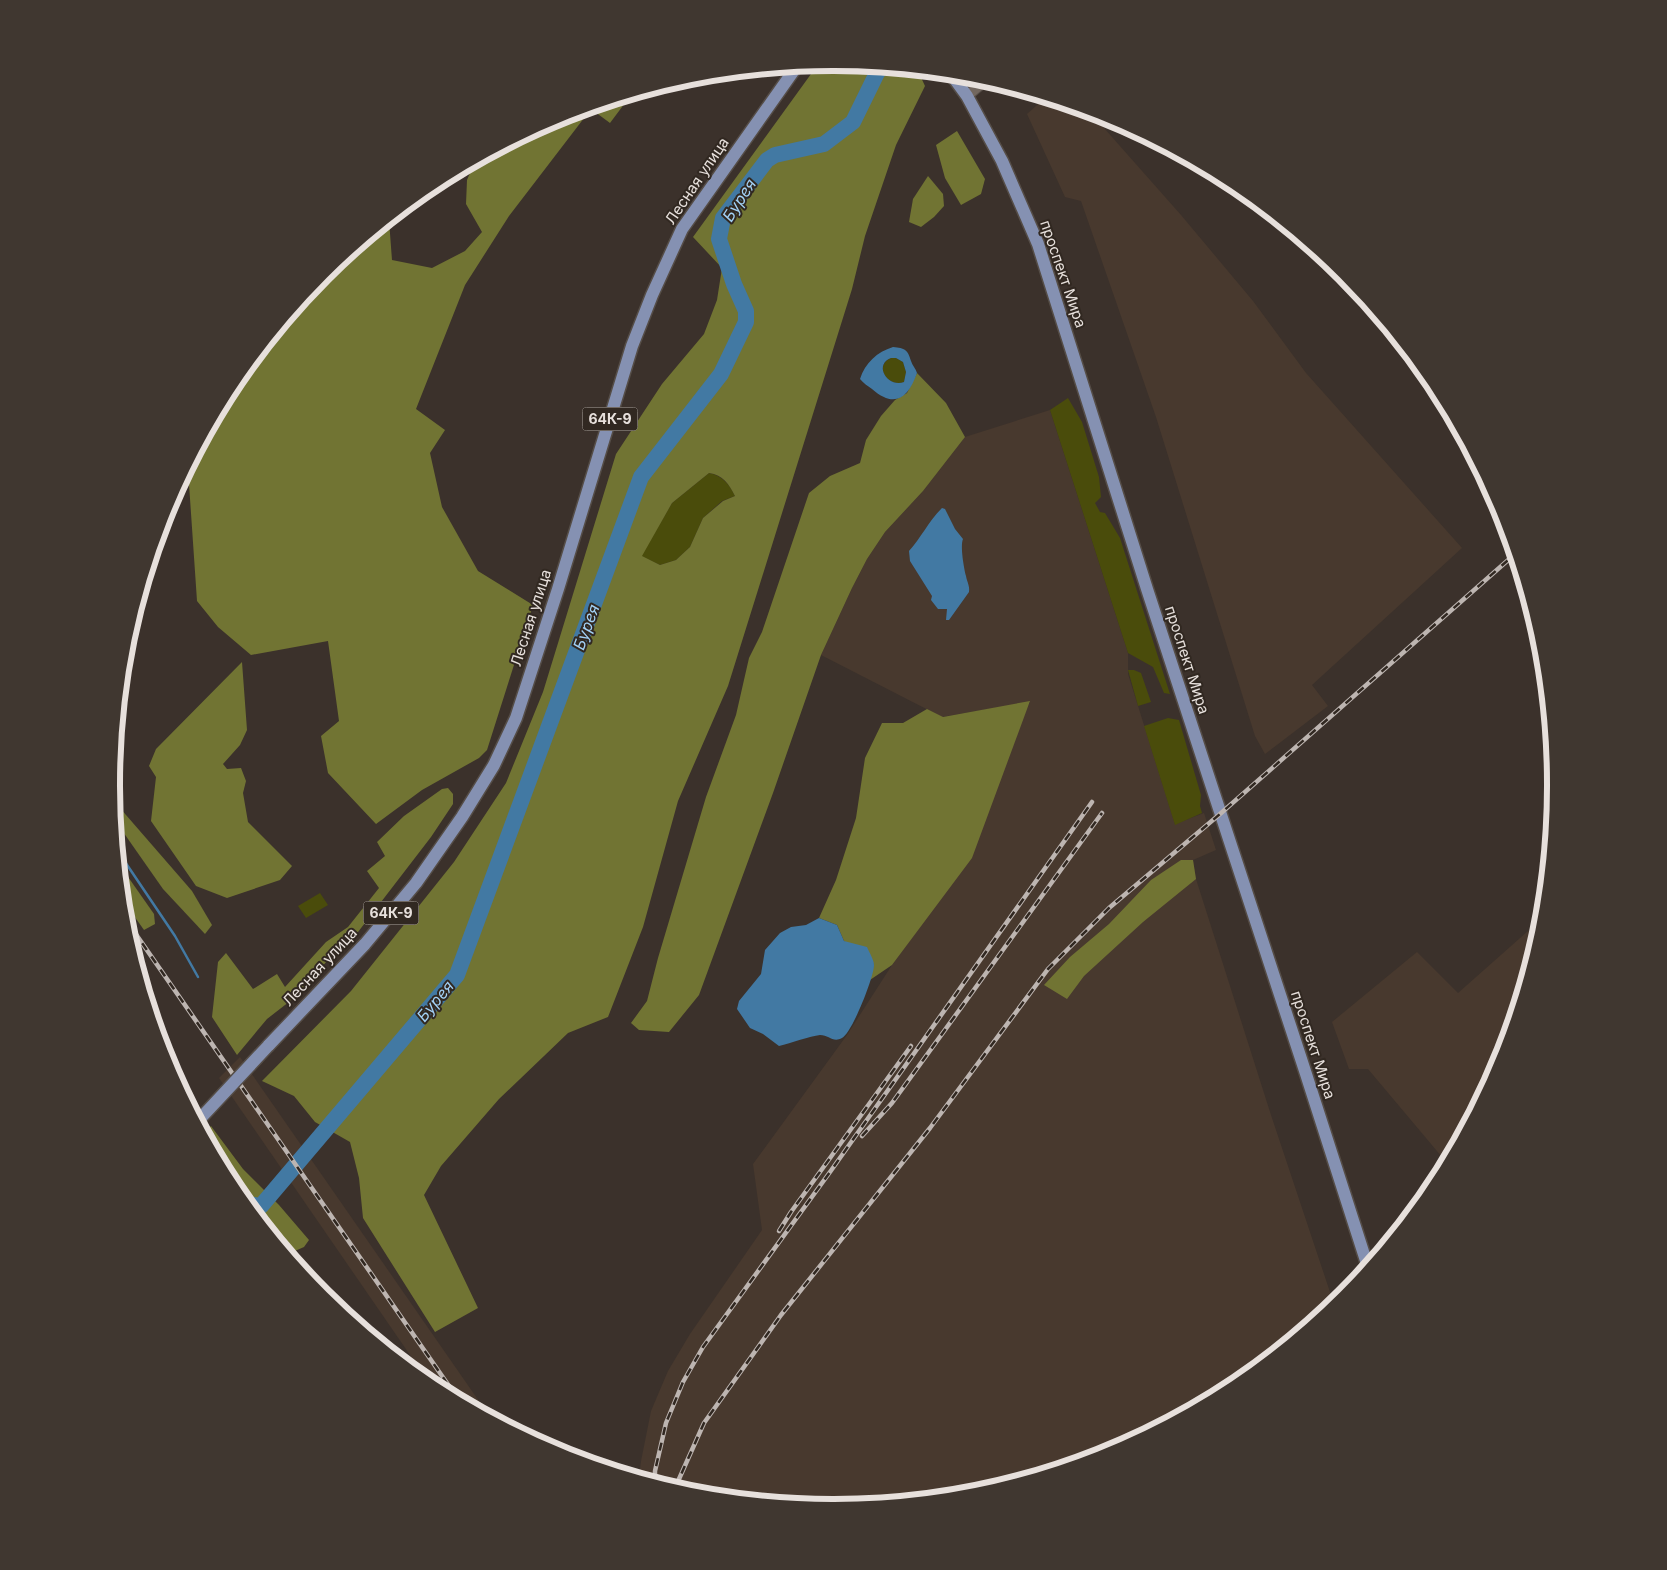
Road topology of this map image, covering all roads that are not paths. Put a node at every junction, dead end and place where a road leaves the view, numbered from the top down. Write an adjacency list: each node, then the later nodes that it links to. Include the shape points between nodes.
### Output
1 (792, 73): 5 (main road, Лесная улица / 64К-9, bridge, via 682,230 652,295 632,346 516,718 494,764 416,883 365,944)
2 (957, 82): 4 (main road, проспект Мира)
3 (978, 86): 4 (street)
4 (967, 96): 6 (main road, проспект Мира, via 1002,161 1038,244)
5 (202, 1117)
6 (1366, 1260)

